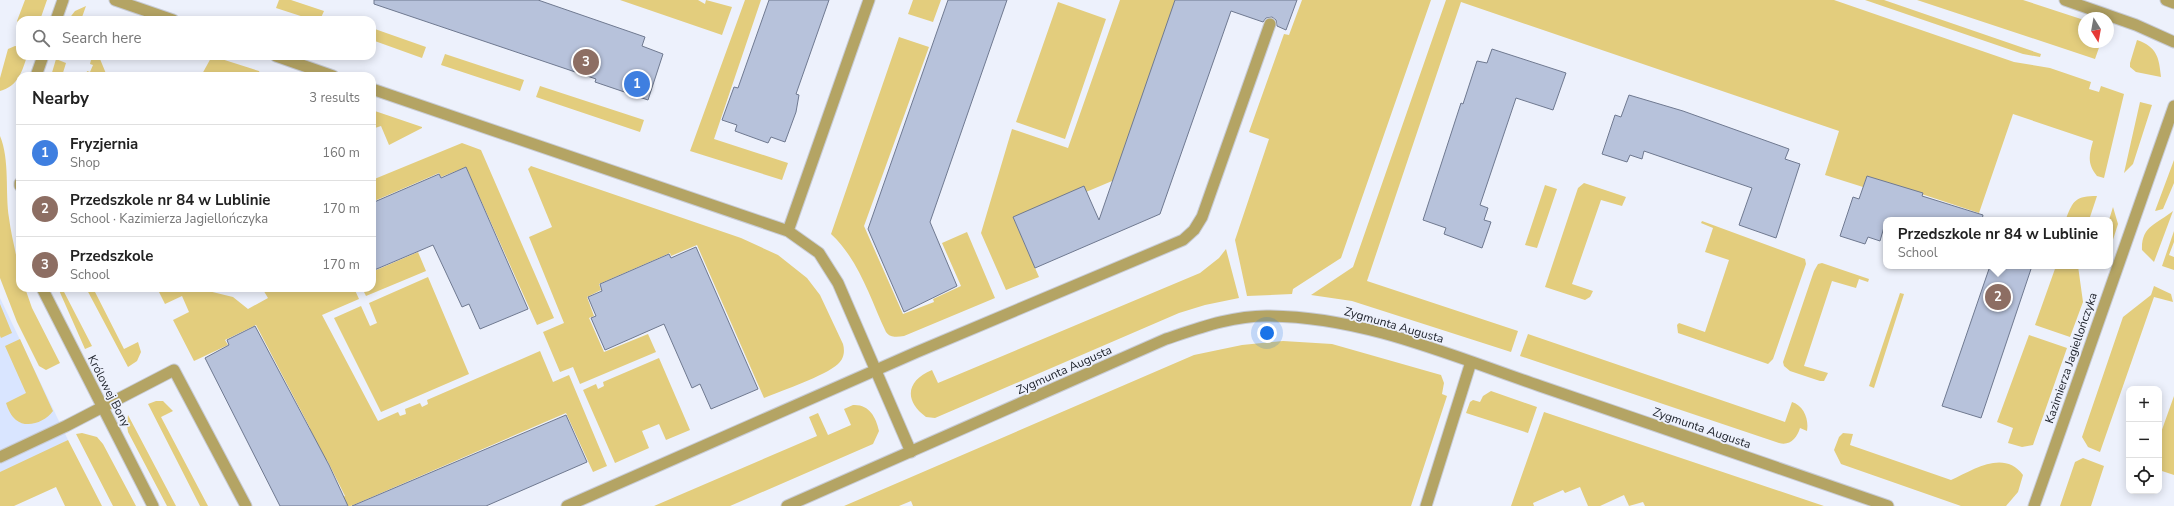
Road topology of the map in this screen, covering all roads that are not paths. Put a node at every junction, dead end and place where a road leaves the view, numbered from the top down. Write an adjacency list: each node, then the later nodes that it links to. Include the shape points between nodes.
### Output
1 (63, 0): 7 (street)
2 (115, 0): 8 (street)
3 (869, 0): 17 (street)
4 (2065, 0): 10 (street, via 2136,25)
5 (2166, 0): 6 (street)
6 (2174, 3)
7 (57, 16)
8 (161, 16)
9 (1270, 24): 20 (street, via 1202,217 1194,230 1183,240)
10 (2174, 42)
11 (42, 60): 13 (street)
12 (287, 60): 14 (street)
13 (37, 72)
14 (322, 72)
15 (376, 90): 17 (street, via 655,188)
16 (2174, 106): 30 (street, Kazimierza Jagiellończyka)
17 (788, 231): 20 (street, via 819,254 838,283)
18 (44, 292): 21 (street, Królowej Bony)
19 (1471, 362): 22 (street, Zygmunta Augusta, via 1355,325 1274,316 1237,319 1166,339); 28 (street); 29 (street, Zygmunta Augusta)
20 (877, 370): 22 (street); 26 (street)
21 (103, 407): 23 (street); 24 (street, Królowej Bony); 25 (street, via 174,370)
22 (911, 452): 27 (street, Zygmunta Augusta)
23 (0, 457)
24 (153, 506)
25 (246, 506)
26 (567, 506)
27 (787, 506)
28 (1426, 506)
29 (1888, 506)
30 (2034, 506)

